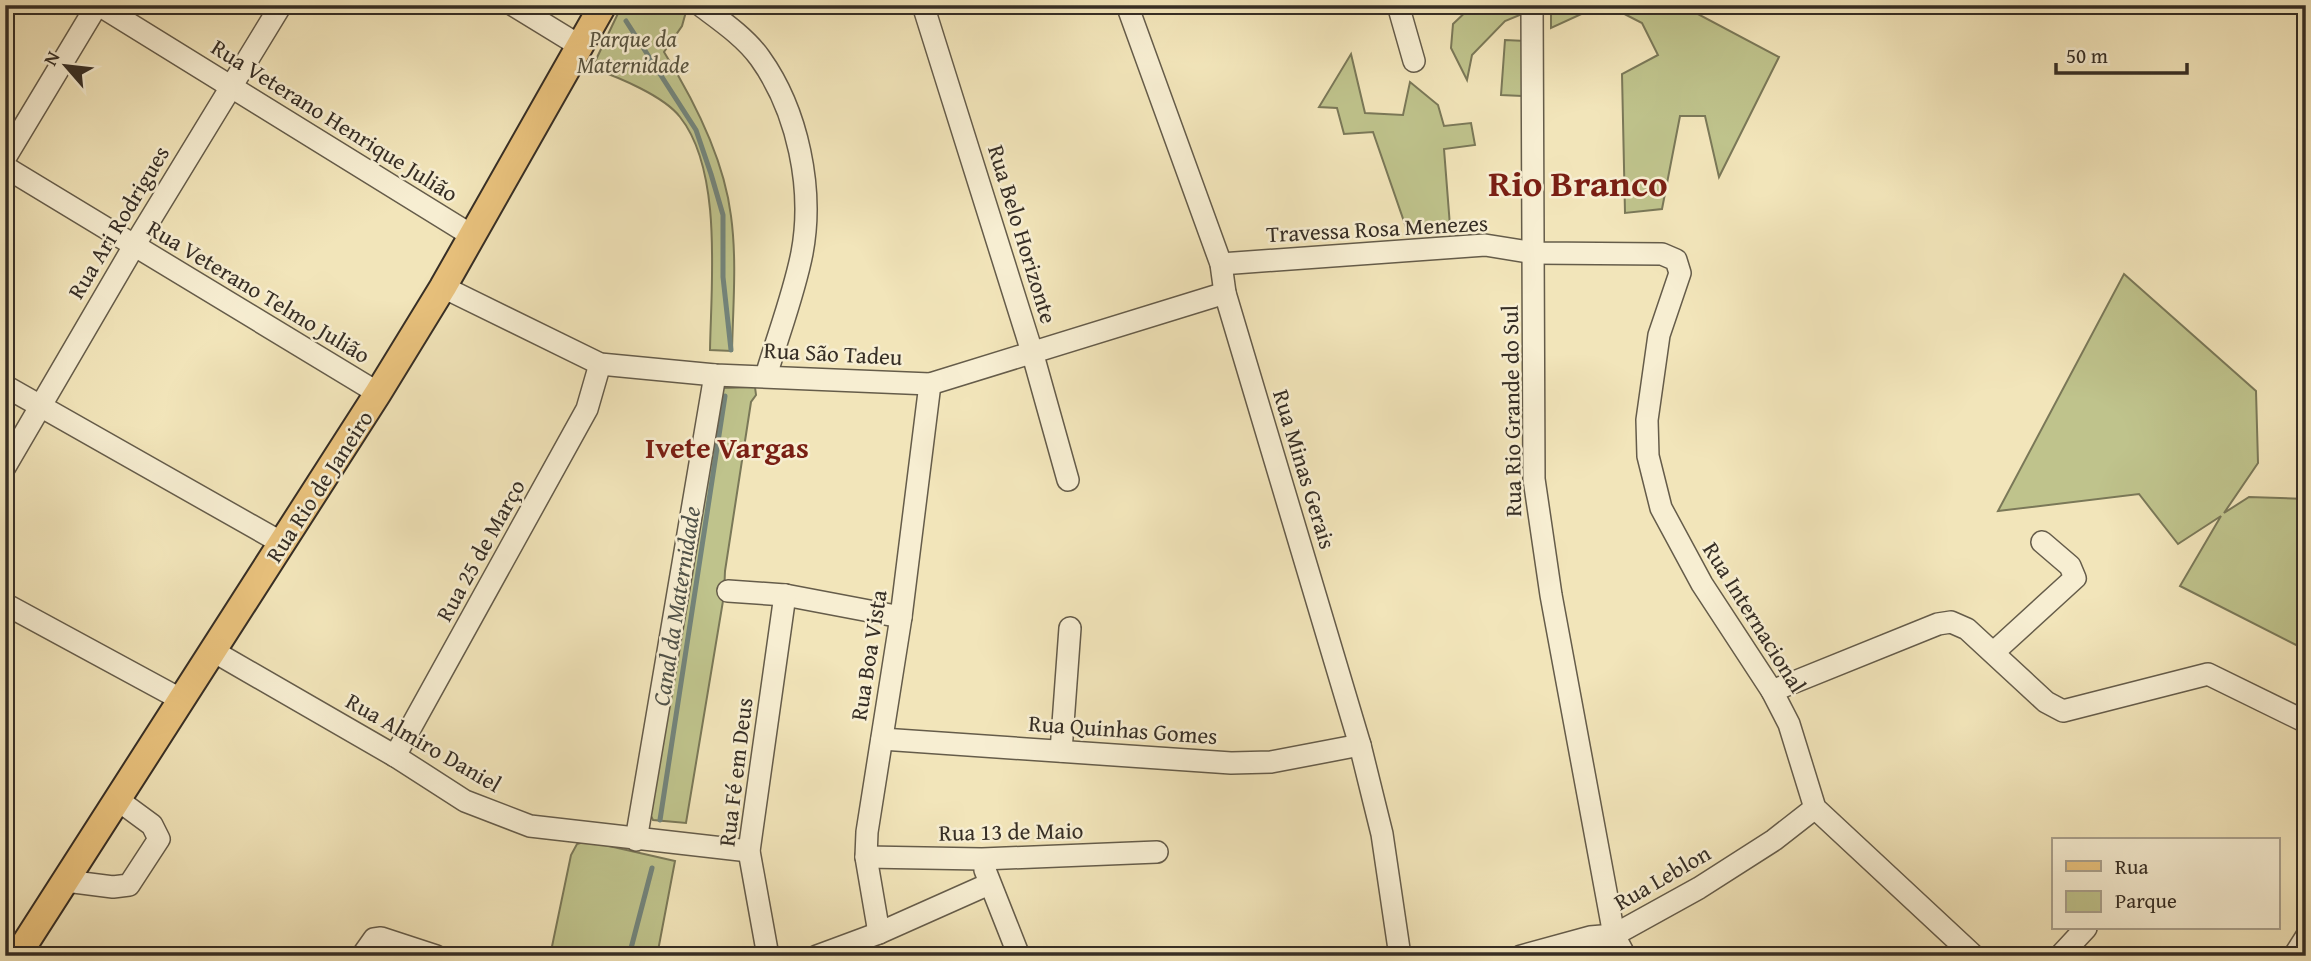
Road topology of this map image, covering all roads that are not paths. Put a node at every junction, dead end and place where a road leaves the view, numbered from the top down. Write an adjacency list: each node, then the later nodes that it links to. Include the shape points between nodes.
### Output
1 (98, 5): 12 (street, Rua Veterano Henrique Julião); 13 (street)
2 (281, 5): 12 (street, Rua Ari Rodrigues)
3 (513, 5): 10 (street)
4 (603, 5): 10 (main road, Rua Rio de Janeiro)
5 (700, 5): 25 (street, via 758,56 776,85 803,168 806,211 802,253)
6 (923, 5): 22 (street, Rua Belo Horizonte)
7 (1127, 5): 19 (street, Rua Minas Gerais)
8 (1398, 5): 11 (street)
9 (1532, 5): 17 (street, Rua Rio Grande do Sul)
10 (580, 46): 15 (main road, Rua Rio de Janeiro)
11 (1414, 61)
12 (230, 85): 15 (street, Rua Veterano Henrique Julião); 16 (street, Rua Ari Rodrigues)
13 (5, 158)
14 (5, 167): 16 (street, Rua Veterano Telmo Julião)
15 (471, 235): 20 (main road, Rua Rio de Janeiro)
16 (134, 246): 28 (street, Rua Veterano Telmo Julião); 29 (street, Rua Ari Rodrigues)
17 (1535, 253): 18 (street, Travessa Rosa Menezes); 19 (street, Travessa Rosa Menezes, via 1485,245); 59 (street, Rua Rio Grande do Sul, via 1538,518)
18 (1662, 254): 41 (street, Rua Internacional, via 1676,260 1680,274 1659,335 1650,381 1647,419 1653,480 1661,508 1702,584)
19 (1221, 264): 21 (street, Rua Minas Gerais)
20 (443, 287): 23 (street, Rua São Tadeu); 28 (main road, Rua Rio de Janeiro)
21 (1225, 293): 22 (street, Rua São Tadeu); 45 (street, Rua Minas Gerais)
22 (1033, 355): 26 (street, Rua São Tadeu); 31 (street, Rua Belo Horizonte)
23 (600, 364): 24 (street, Rua São Tadeu); 47 (street, Rua 25 de Março, via 587,409)
24 (719, 375): 25 (street, Rua São Tadeu); 50 (street)
25 (757, 375): 26 (street, Rua São Tadeu)
26 (930, 384): 37 (street, Rua Boa Vista)
27 (5, 386): 29 (street)
28 (378, 393): 33 (main road, Rua Rio de Janeiro)
29 (40, 406): 30 (street, Rua Ari Rodrigues); 33 (street)
30 (5, 467)
31 (1068, 480)
32 (2042, 542): 40 (street, via 2070,566 2075,578)
33 (282, 543): 39 (main road, Rua Rio de Janeiro)
34 (728, 591): 35 (street)
35 (785, 595): 37 (street); 51 (street, Rua Fé em Deus)
36 (5, 604): 42 (street)
37 (901, 617): 44 (street, Rua Boa Vista)
38 (1070, 628): 46 (street)
39 (213, 651): 42 (main road, Rua Rio de Janeiro); 47 (street, Rua Almiro Daniel)
40 (1994, 652): 41 (street, via 1959,624 1938,624); 43 (street, via 2046,702 2063,711 2208,674)
41 (1772, 691): 49 (street, Rua Internacional, via 1789,724)
42 (182, 700): 48 (main road, Rua Rio de Janeiro)
43 (2306, 722)
44 (882, 738): 46 (street, Rua Quinhas Gomes); 53 (street, Rua Boa Vista)
45 (1360, 744): 46 (street, Rua Quinhas Gomes, via 1271,762); 67 (street, Rua Minas Gerais, via 1382,834)
46 (1061, 751)
47 (395, 756): 50 (street, Rua Almiro Daniel, via 465,801 530,826)
48 (118, 800): 55 (main road, Rua Rio de Janeiro); 55 (street, via 152,825 159,839 130,885)
49 (1815, 808): 59 (street, Rua Leblon, via 1742,861); 70 (street, Rua Internacional)
50 (650, 840): 51 (street, Rua Almiro Daniel)
51 (748, 852): 64 (street, Rua Fé em Deus)
52 (1157, 852): 54 (street, Rua 13 de Maio)
53 (866, 857): 54 (street, Rua 13 de Maio); 58 (street, Rua Boa Vista)
54 (982, 859): 56 (street)
55 (66, 881): 61 (main road, Rua Rio de Janeiro)
56 (989, 884): 58 (street); 66 (street)
57 (2084, 930): 71 (street)
58 (879, 933): 65 (street)
59 (1614, 935): 68 (street, Rua Leblon); 69 (street, Rua Rio Grande do Sul)
60 (2306, 937): 72 (street)
61 (15, 953)
62 (362, 956): 63 (street, via 374,939 381,938)
63 (436, 956)
64 (768, 956)
65 (817, 956)
66 (1019, 956)
67 (1400, 956)
68 (1521, 956)
69 (1625, 956)
70 (1974, 956)
71 (2060, 956)
72 (2294, 956)

